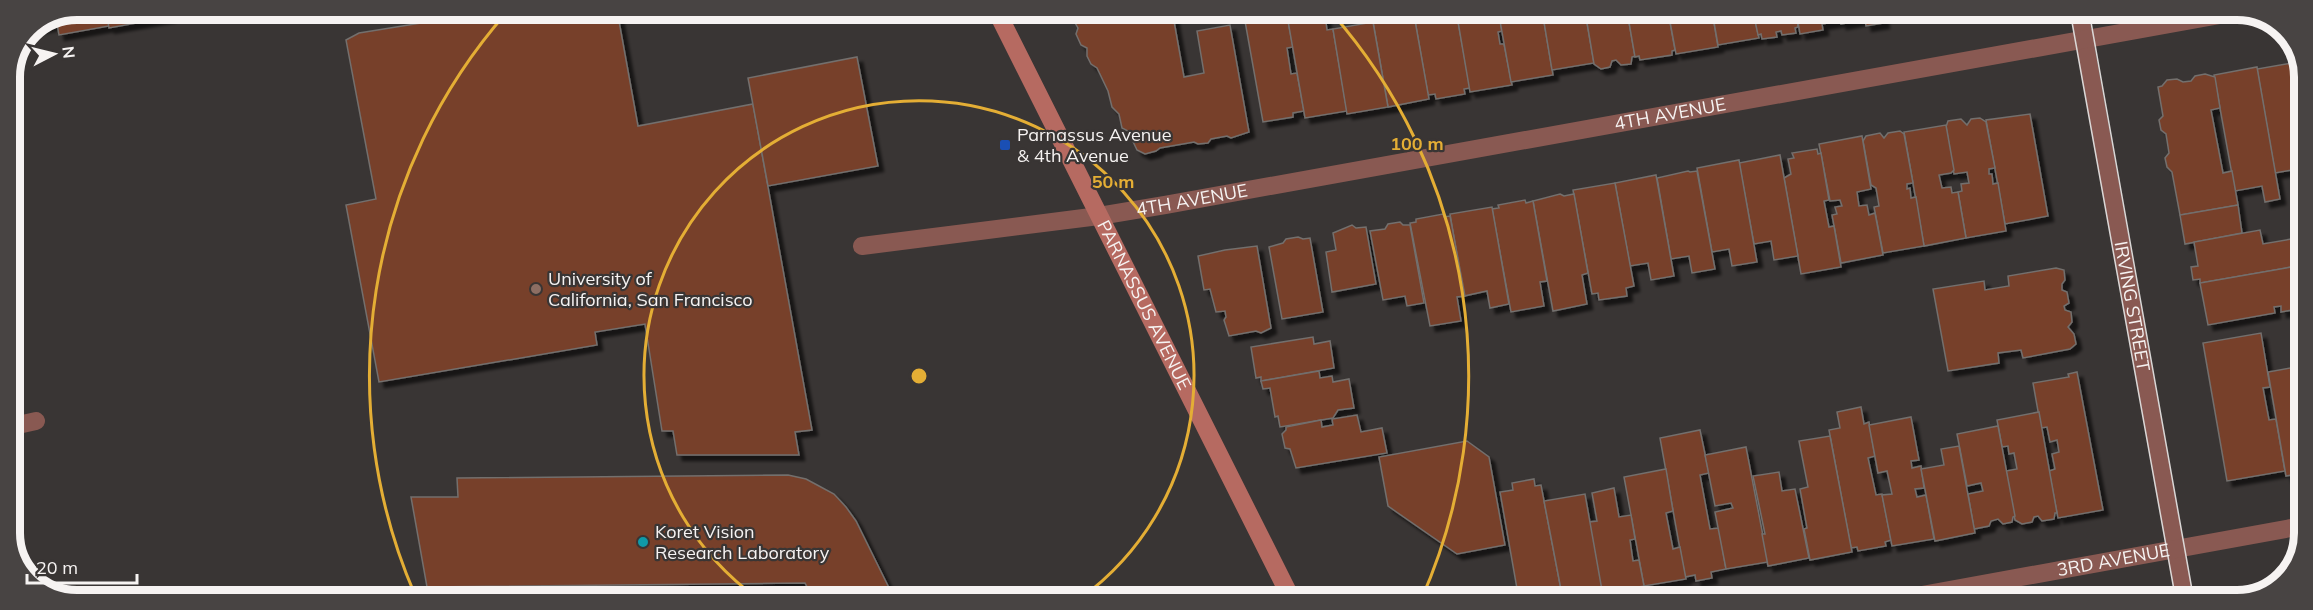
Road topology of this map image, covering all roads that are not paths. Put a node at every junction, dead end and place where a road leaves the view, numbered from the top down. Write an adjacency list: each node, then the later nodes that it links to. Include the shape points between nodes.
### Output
1 (1001, 20): 5 (street, PARNASSUS AVENUE)
2 (2081, 20): 4 (street, IRVING STREET)
3 (2191, 20): 4 (street, 4TH AVENUE)
4 (2084, 39): 5 (street, 4TH AVENUE); 10 (street, IRVING STREET)
5 (1100, 216): 6 (street, 4TH AVENUE); 11 (street, PARNASSUS AVENUE)
6 (862, 246)
7 (36, 421): 8 (street)
8 (20, 425)
9 (2294, 527): 10 (street, 3RD AVENUE)
10 (2176, 549): 12 (street, 3RD AVENUE); 13 (street, IRVING STREET)
11 (1287, 590)
12 (1950, 590)
13 (2183, 590)

